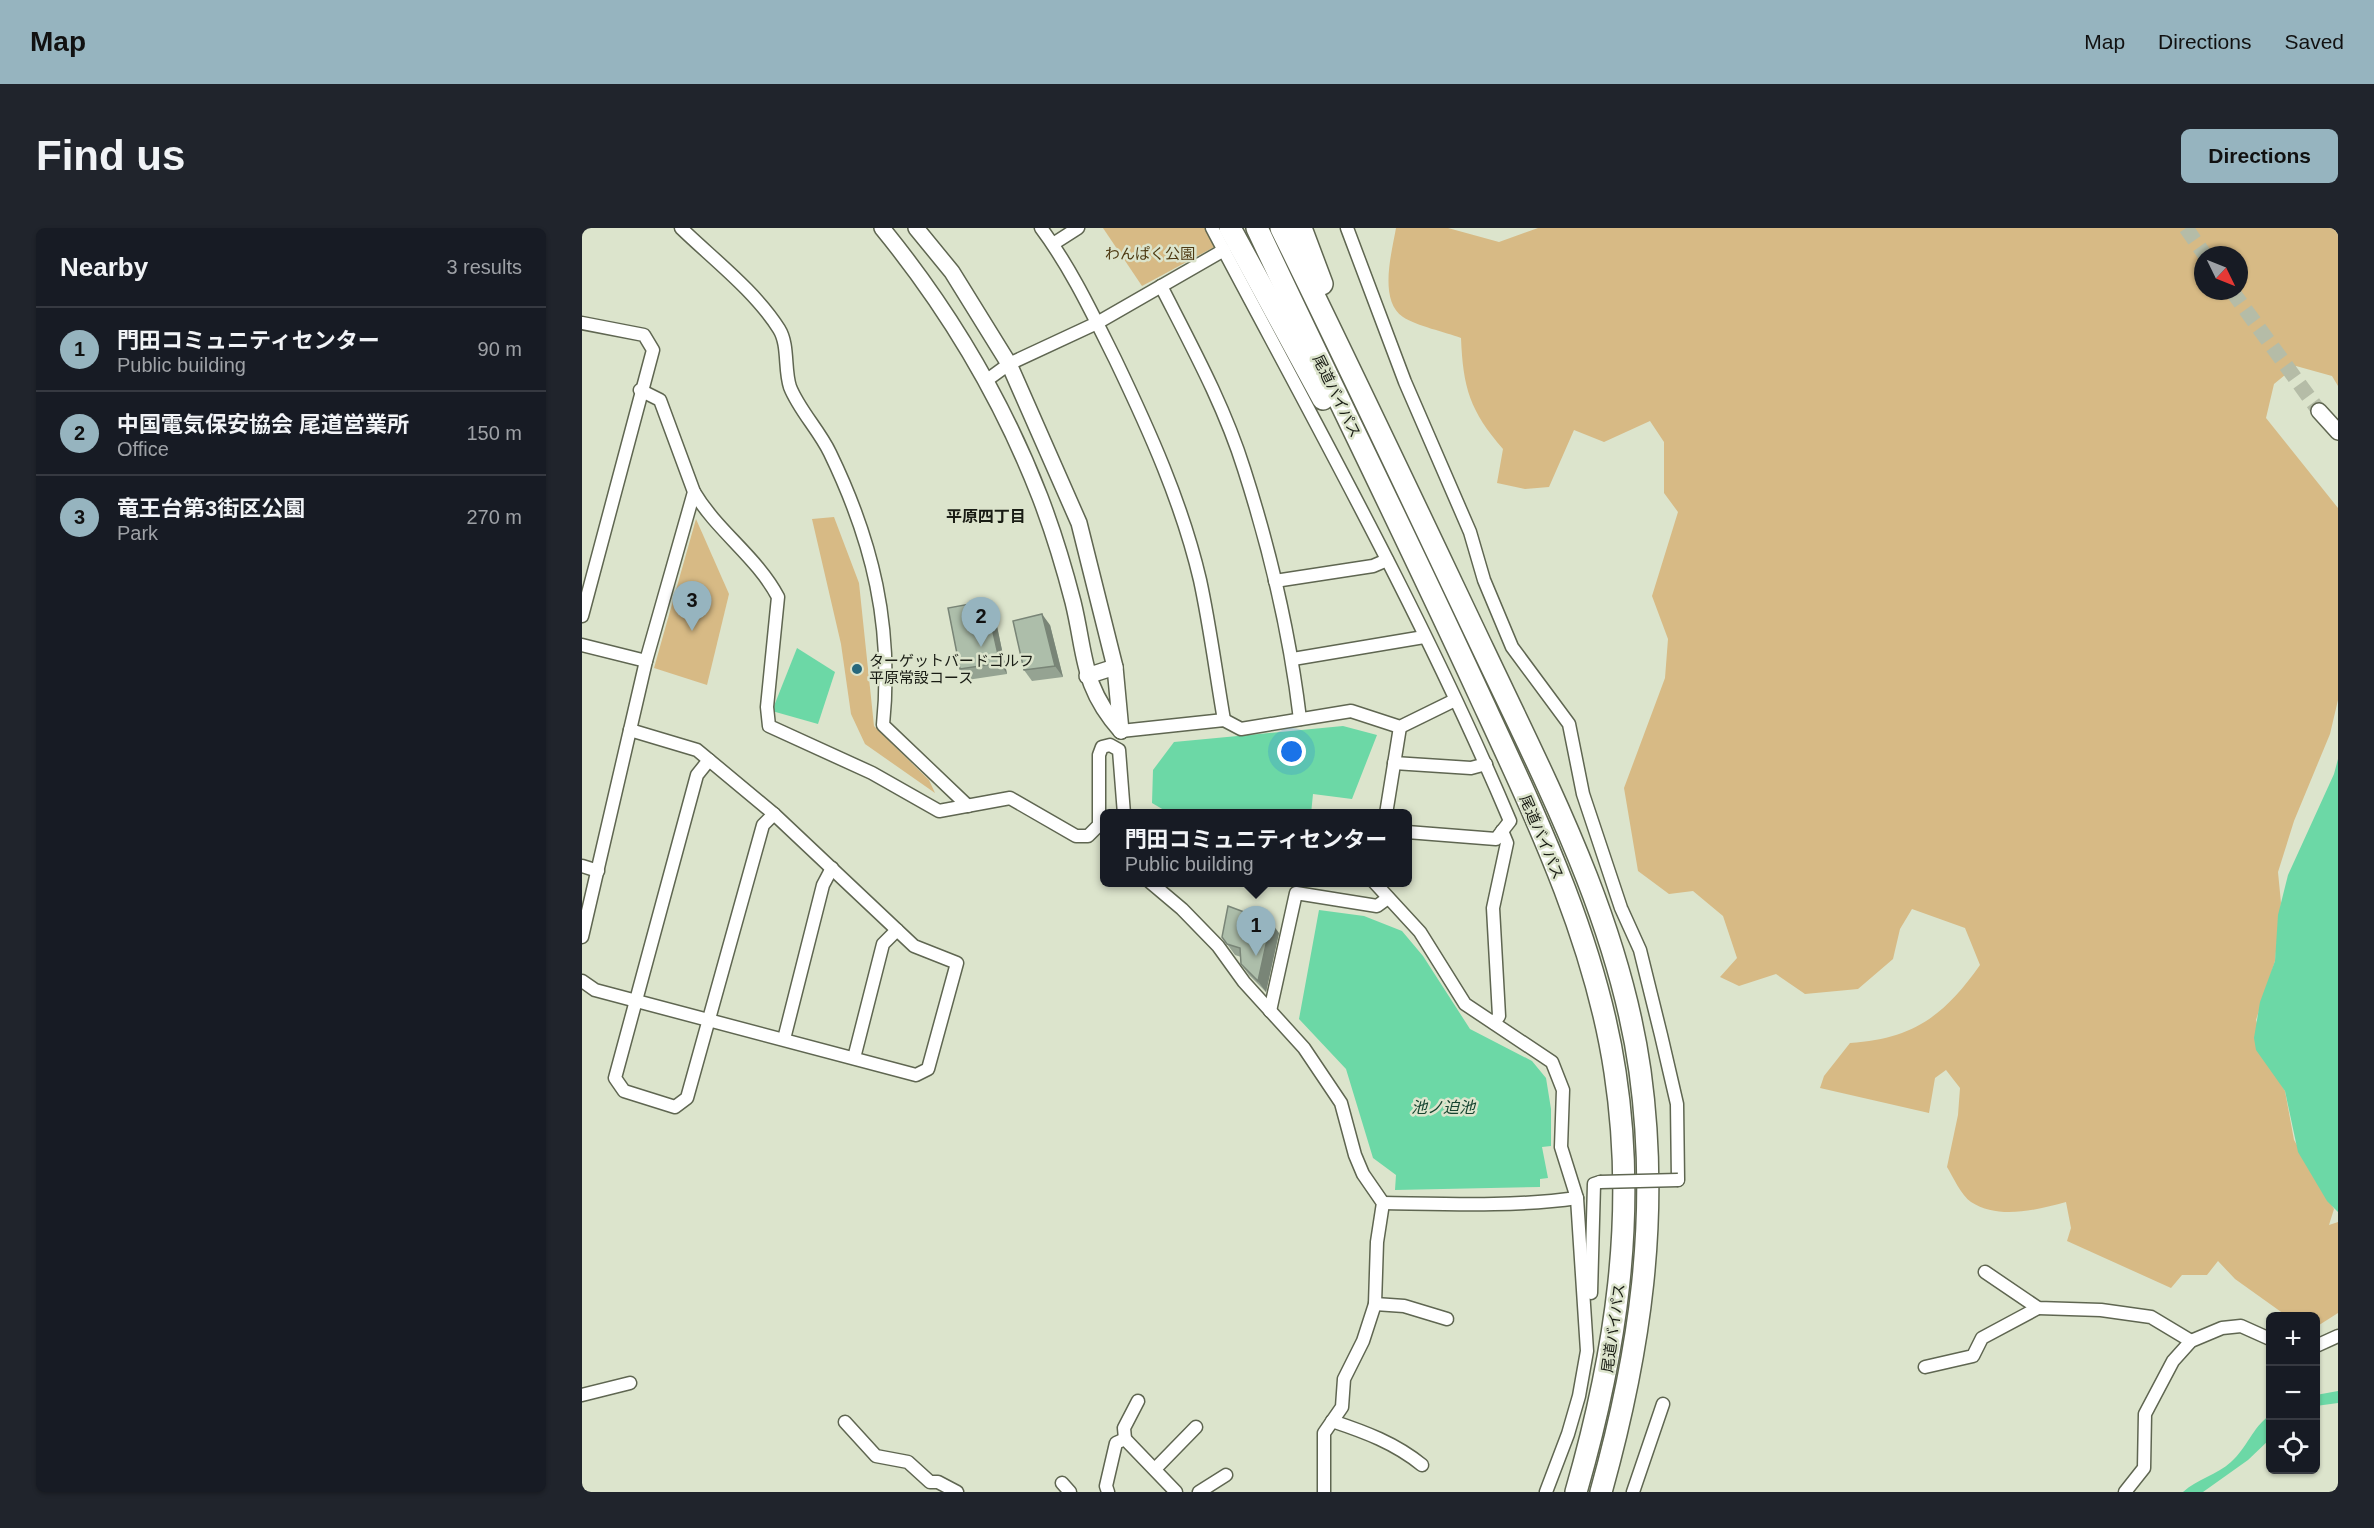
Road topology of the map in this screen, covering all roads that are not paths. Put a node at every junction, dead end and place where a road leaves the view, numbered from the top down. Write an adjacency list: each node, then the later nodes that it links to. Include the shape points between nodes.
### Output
1 (681, 228): 43 (street, via 752,296 780,331 790,386 826,444 846,486 880,593 885,645 883,725)
2 (882, 228): 18 (street, via 958,331)
3 (916, 228): 17 (street, via 952,272)
4 (1041, 228): 12 (street)
5 (1078, 228): 12 (street)
6 (1212, 228): 13 (street)
7 (1230, 228): 26 (highway)
8 (1257, 228): 26 (highway, 尾道バイパス)
9 (1281, 228): 21 (highway, 尾道バイパス)
10 (1301, 228): 21 (highway)
11 (1347, 228): 68 (street, bridge, via 1405,382 1470,532 1484,580 1512,647 1569,724 1583,794 1621,908 1640,950 1677,1104 1678,1180 1594,1184 1591,1302)
12 (1053, 244): 15 (street)
13 (1224, 250): 14 (street); 24 (street)
14 (1161, 286): 15 (street); 25 (street, via 1210,383 1244,468)
15 (1097, 322): 17 (street); 36 (street, via 1174,494 1200,580)
16 (582, 323): 19 (street, via 644,335 653,351)
17 (1009, 364): 18 (street); 32 (street, via 1079,523)
18 (987, 380): 33 (street, via 1041,499 1073,602)
19 (640, 390): 23 (street, via 660,400); 27 (street)
20 (2319, 411): 22 (street)
21 (1370, 412): 94 (highway, 尾道バイパス, via 1538,761 1588,880 1627,1007 1640,1069 1646,1127 1648,1245 1633,1361)
22 (2338, 432)
23 (694, 492): 31 (street); 43 (street, via 703,508 771,583 778,597 767,707 769,726 872,773 939,811)
24 (1387, 560): 25 (street, via 1373,566); 28 (street)
25 (1275, 581): 30 (street)
26 (1431, 591): 93 (highway, 尾道バイパス, via 1515,771 1565,890 1587,951 1615,1072 1624,1190 1618,1297 1599,1408)
27 (582, 616)
28 (1425, 637): 30 (street); 34 (street)
29 (582, 645): 31 (street)
30 (1293, 658): 35 (street)
31 (646, 662): 38 (street)
32 (1115, 667): 33 (street); 39 (street)
33 (1087, 676): 39 (street)
34 (1455, 700): 37 (street); 42 (street)
35 (1300, 719): 36 (street, via 1241,729); 37 (street, via 1351,711)
36 (1224, 720): 39 (street)
37 (1400, 727): 41 (street)
38 (630, 730): 40 (street, via 697,750); 51 (street)
39 (1121, 731)
40 (709, 760): 46 (street); 58 (street, via 697,775)
41 (1394, 763): 42 (street, via 1471,768); 45 (street)
42 (1486, 764): 47 (street, via 1510,821)
43 (968, 806): 44 (street, via 1010,798 1076,836 1088,836 1099,825 1099,755 1102,747 1110,745 1119,750)
44 (1124, 809)
45 (1387, 809)
46 (774, 814): 50 (street); 60 (street, via 763,825)
47 (1502, 831): 48 (street, via 1496,838); 61 (street, via 1508,843 1493,909 1499,1016)
48 (1412, 832)
49 (582, 866): 51 (street)
50 (832, 868): 55 (street); 62 (street, via 823,885)
51 (598, 871): 56 (street)
52 (1156, 887): 59 (street, via 1218,945)
53 (1378, 887): 54 (street)
54 (1388, 898): 59 (street, via 1377,906 1296,893); 61 (street, via 1420,932 1465,1004)
55 (897, 930): 63 (street, via 884,944); 63 (street, via 914,946 957,963 928,1069 916,1075)
56 (582, 937)
57 (582, 981): 58 (street, via 595,990)
58 (635, 1000): 60 (street); 60 (street, via 615,1078 624,1091 675,1107 687,1098)
59 (1270, 1011): 65 (street, via 1304,1048 1341,1103 1354,1155)
60 (708, 1019): 62 (street)
61 (1494, 1023): 64 (street, via 1552,1062 1563,1090 1561,1147)
62 (784, 1039): 63 (street)
63 (854, 1058)
64 (1577, 1198): 65 (street); 68 (street)
65 (1383, 1203): 67 (street, via 1377,1242)
66 (1984, 1272): 69 (street)
67 (1376, 1304): 70 (street, via 1404,1306); 80 (street, via 1344,1379 1342,1407)
68 (1585, 1306): 92 (street, via 1587,1351 1579,1396)
69 (2038, 1308): 73 (street, via 2101,1310 2151,1317); 75 (street, via 1982,1338 1973,1356)
70 (1447, 1319)
71 (2338, 1336): 74 (street)
72 (2266, 1337): 73 (street, via 2241,1326 2222,1328)
73 (2191, 1341): 96 (street, via 2173,1361 2145,1414 2144,1468)
74 (2320, 1344)
75 (1925, 1367)
76 (630, 1383): 77 (street)
77 (582, 1395)
78 (1138, 1401): 83 (street, via 1125,1428)
79 (1663, 1404): 95 (street)
80 (1332, 1421): 84 (street, via 1377,1436); 91 (street, via 1324,1433)
81 (845, 1422): 87 (street, via 876,1456 908,1462 930,1482)
82 (1196, 1427): 85 (street)
83 (1125, 1439): 85 (street); 88 (street, via 1116,1443)
84 (1422, 1465)
85 (1155, 1469): 89 (street)
86 (1226, 1475): 90 (street)
87 (957, 1492)
88 (1108, 1492)
89 (1176, 1492)
90 (1199, 1492)
91 (1324, 1492)
92 (1546, 1492)
93 (1576, 1492)
94 (1601, 1492)
95 (1633, 1492)
96 (2126, 1492)

